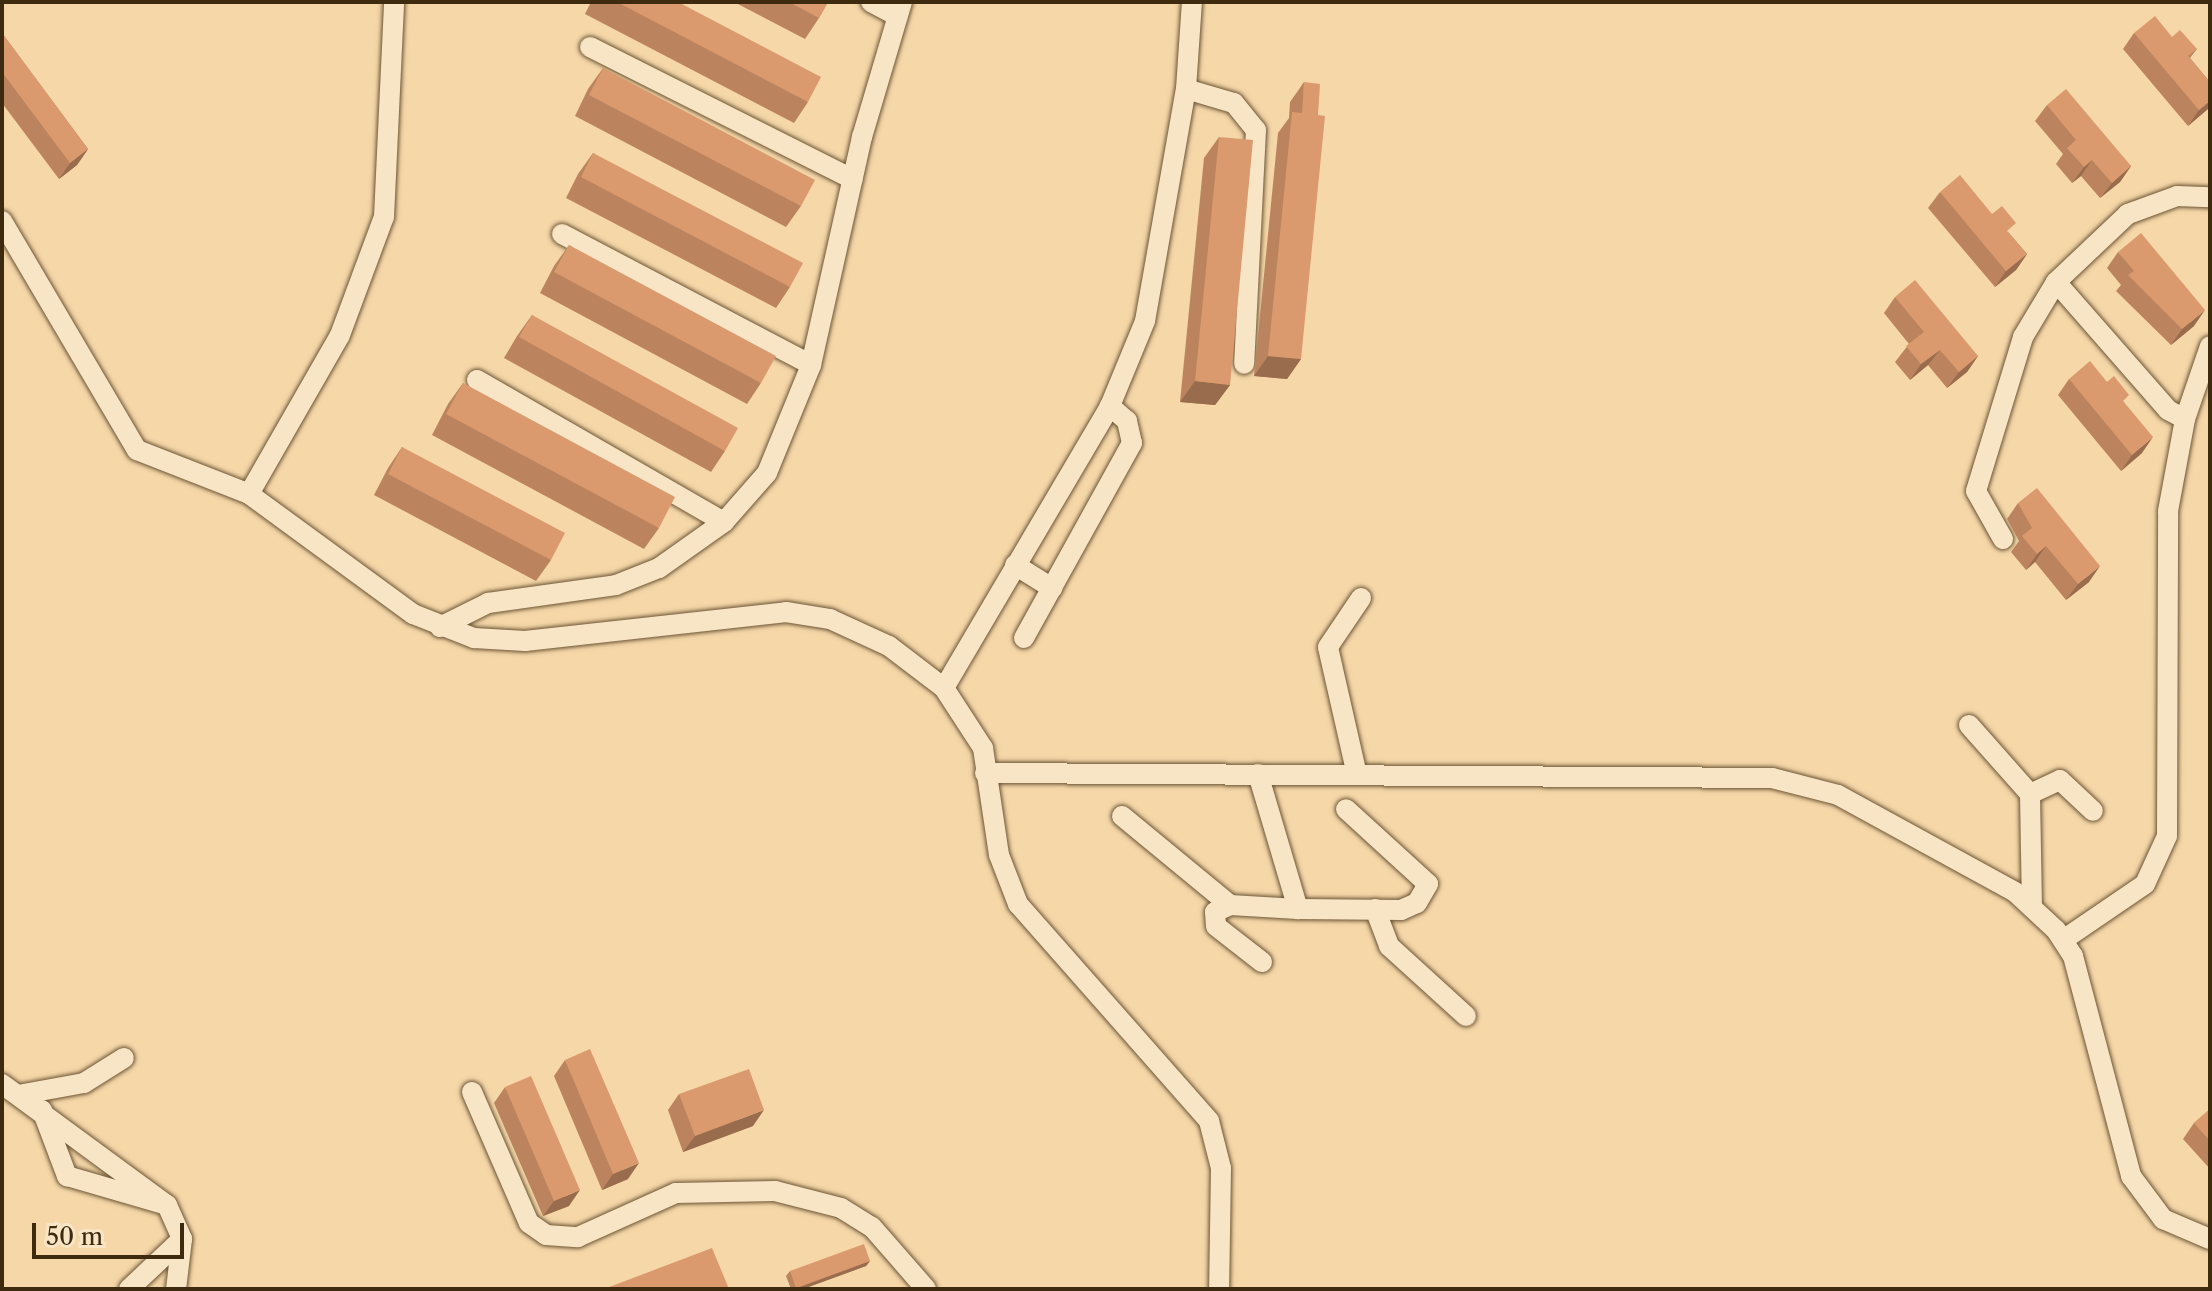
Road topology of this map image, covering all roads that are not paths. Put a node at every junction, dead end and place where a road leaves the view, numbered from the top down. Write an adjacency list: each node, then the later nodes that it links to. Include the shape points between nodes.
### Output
1 (394, 2): 18 (street, via 384,217 340,335)
2 (871, 2): 4 (street)
3 (1192, 2): 6 (street)
4 (900, 9): 7 (street)
5 (590, 47): 7 (street)
6 (1186, 89): 13 (street, via 1234,103 1256,130); 16 (street, via 1145,321)
7 (853, 179): 14 (street)
8 (2210, 197): 11 (street, via 2169,198 2128,214)
9 (2, 221): 18 (street, via 137,450)
10 (562, 234): 14 (street)
11 (2056, 282): 17 (street, via 2168,410); 20 (street, via 2023,337 1976,491)
12 (2210, 346): 17 (street)
13 (1244, 364)
14 (811, 365): 19 (street, via 778,454)
15 (477, 380): 19 (street)
16 (1110, 406): 21 (street); 22 (street, via 1127,421 1132,443)
17 (2185, 419): 39 (street, via 2168,511 2167,836 2145,884)
18 (249, 494): 24 (street, via 370,588)
19 (724, 522): 24 (street, via 659,568 616,585 488,603)
20 (2003, 539)
21 (1015, 565): 22 (street); 26 (street)
22 (1052, 588): 25 (street)
23 (1361, 598): 30 (street, via 1328,647)
24 (440, 627): 26 (street, via 525,641 786,612 830,619 889,646)
25 (1024, 638)
26 (944, 688): 28 (street, via 976,730)
27 (1969, 725): 31 (street)
28 (985, 773): 29 (street); 52 (street, via 999,855 1029,922 1209,1121 1221,1168)
29 (1258, 774): 30 (street); 37 (street)
30 (1357, 775): 36 (street, via 1806,784 1908,828)
31 (2030, 794): 33 (street, via 2060,780); 36 (street)
32 (1346, 809): 38 (street, via 1429,889 1408,909)
33 (2093, 811)
34 (1122, 816): 35 (street)
35 (1230, 905): 37 (street); 40 (street, via 1215,912 1216,926)
36 (2032, 905): 39 (street)
37 (1298, 909): 38 (street)
38 (1375, 909): 41 (street, via 1389,946)
39 (2063, 940): 48 (street, via 2080,977 2131,1176 2163,1219)
40 (1262, 962)
41 (1466, 1016)
42 (124, 1058): 43 (street, via 84,1083)
43 (10, 1090): 45 (street)
44 (472, 1092): 51 (street, via 529,1223 546,1235 578,1237 676,1193 775,1191 841,1208 872,1227)
45 (42, 1110): 46 (street); 46 (street, via 67,1176)
46 (167, 1205): 47 (street)
47 (182, 1239): 49 (street); 50 (street)
48 (2210, 1239)
49 (129, 1289)
50 (176, 1289)
51 (926, 1289)
52 (1219, 1289)

